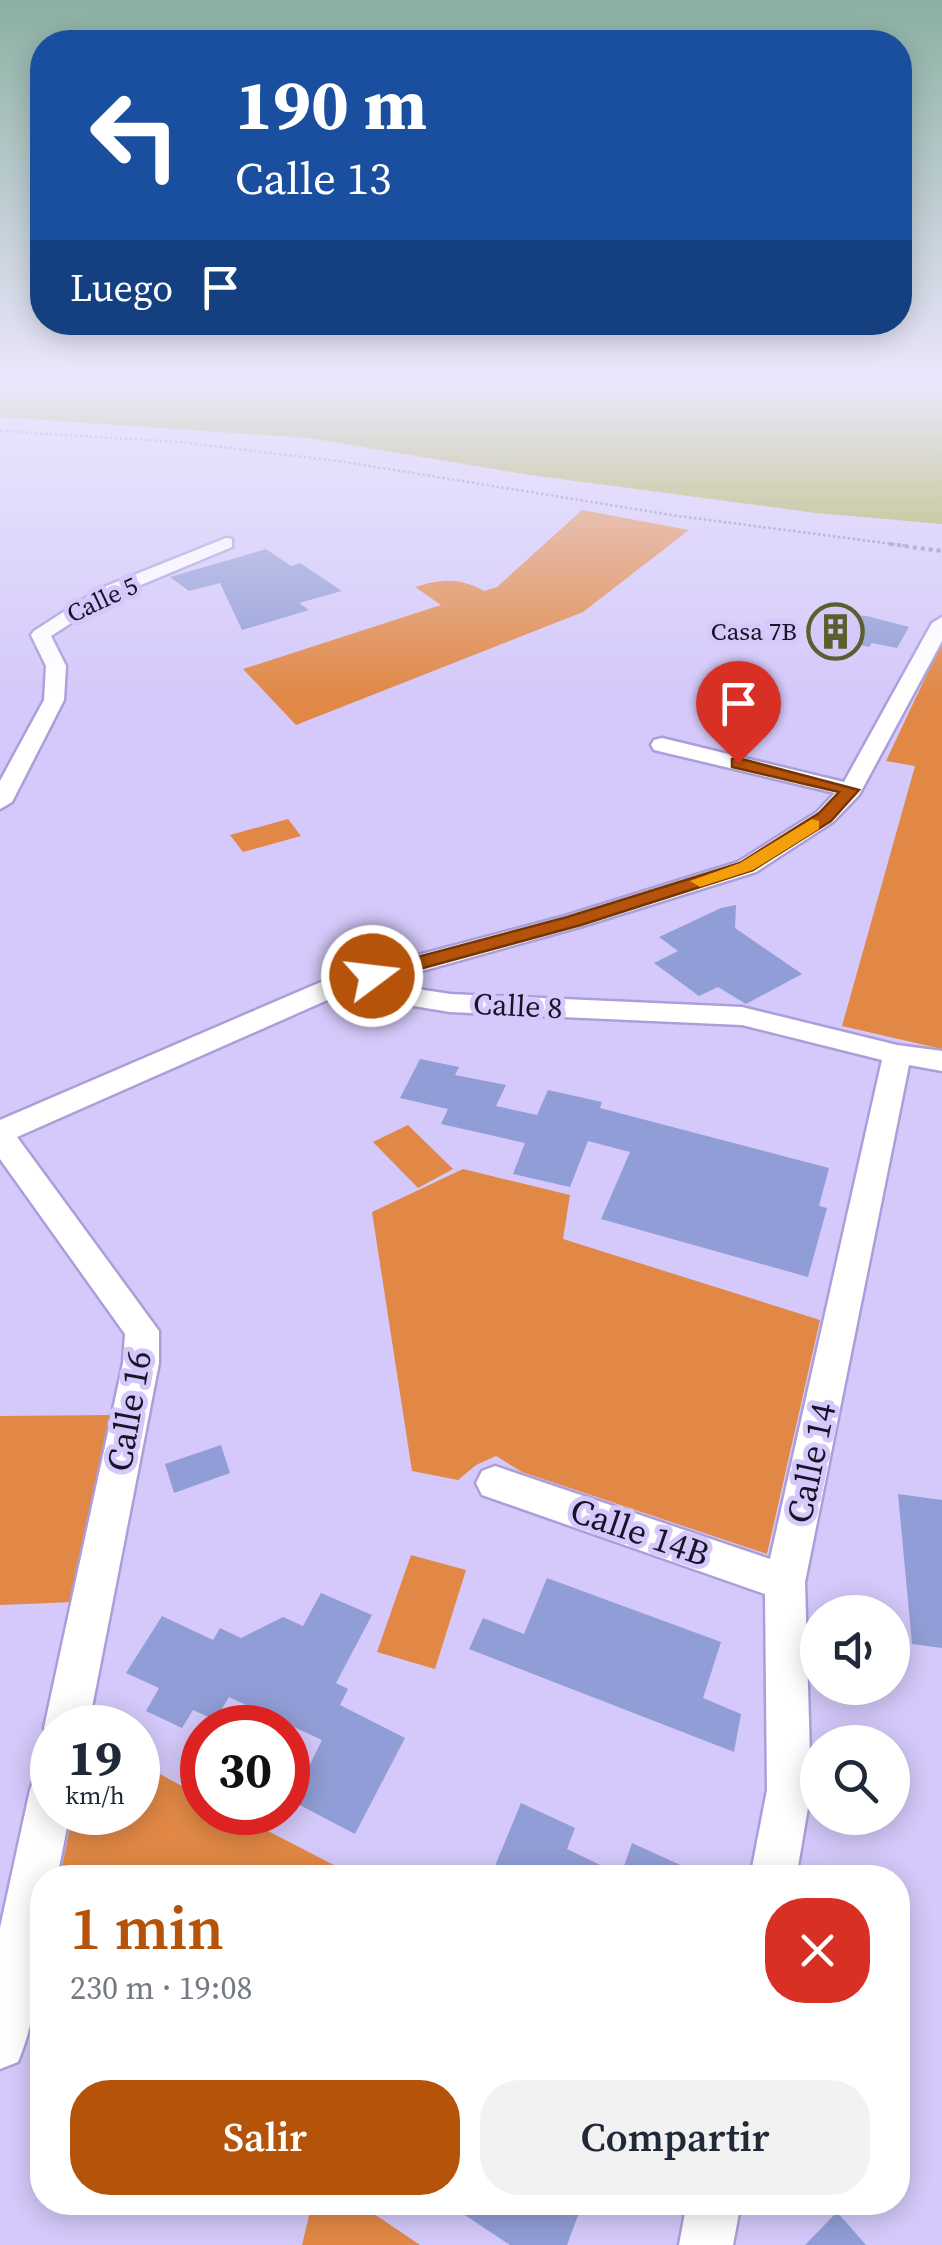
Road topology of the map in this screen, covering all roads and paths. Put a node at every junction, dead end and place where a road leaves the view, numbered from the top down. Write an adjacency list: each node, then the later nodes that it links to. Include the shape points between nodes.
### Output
1 (498, 487): 3 (path)
2 (226, 543): 7 (street, Calle 5, via 87,603 41,635 56,666 54,700)
3 (942, 551)
4 (942, 624): 6 (street)
5 (662, 745): 6 (street)
6 (851, 790): 8 (street, via 825,817 747,866)
7 (0, 802)
8 (338, 985): 9 (street, Calle 8, via 450,1003 742,1016); 11 (street)
9 (897, 1054): 10 (street, Calle 8); 13 (street, Calle 14)
10 (942, 1061)
11 (0, 1134): 14 (street, Calle 16, via 142,1331 142,1363)
12 (495, 1483): 13 (street, Calle 14B)
13 (786, 1582): 17 (street, Calle 14, via 789,1790)
14 (71, 1705)
15 (43, 1835): 16 (street)
16 (37, 1865)
17 (775, 1865)
18 (30, 1897): 19 (street)
19 (0, 2044)
20 (712, 2215): 21 (street)
21 (706, 2245)

